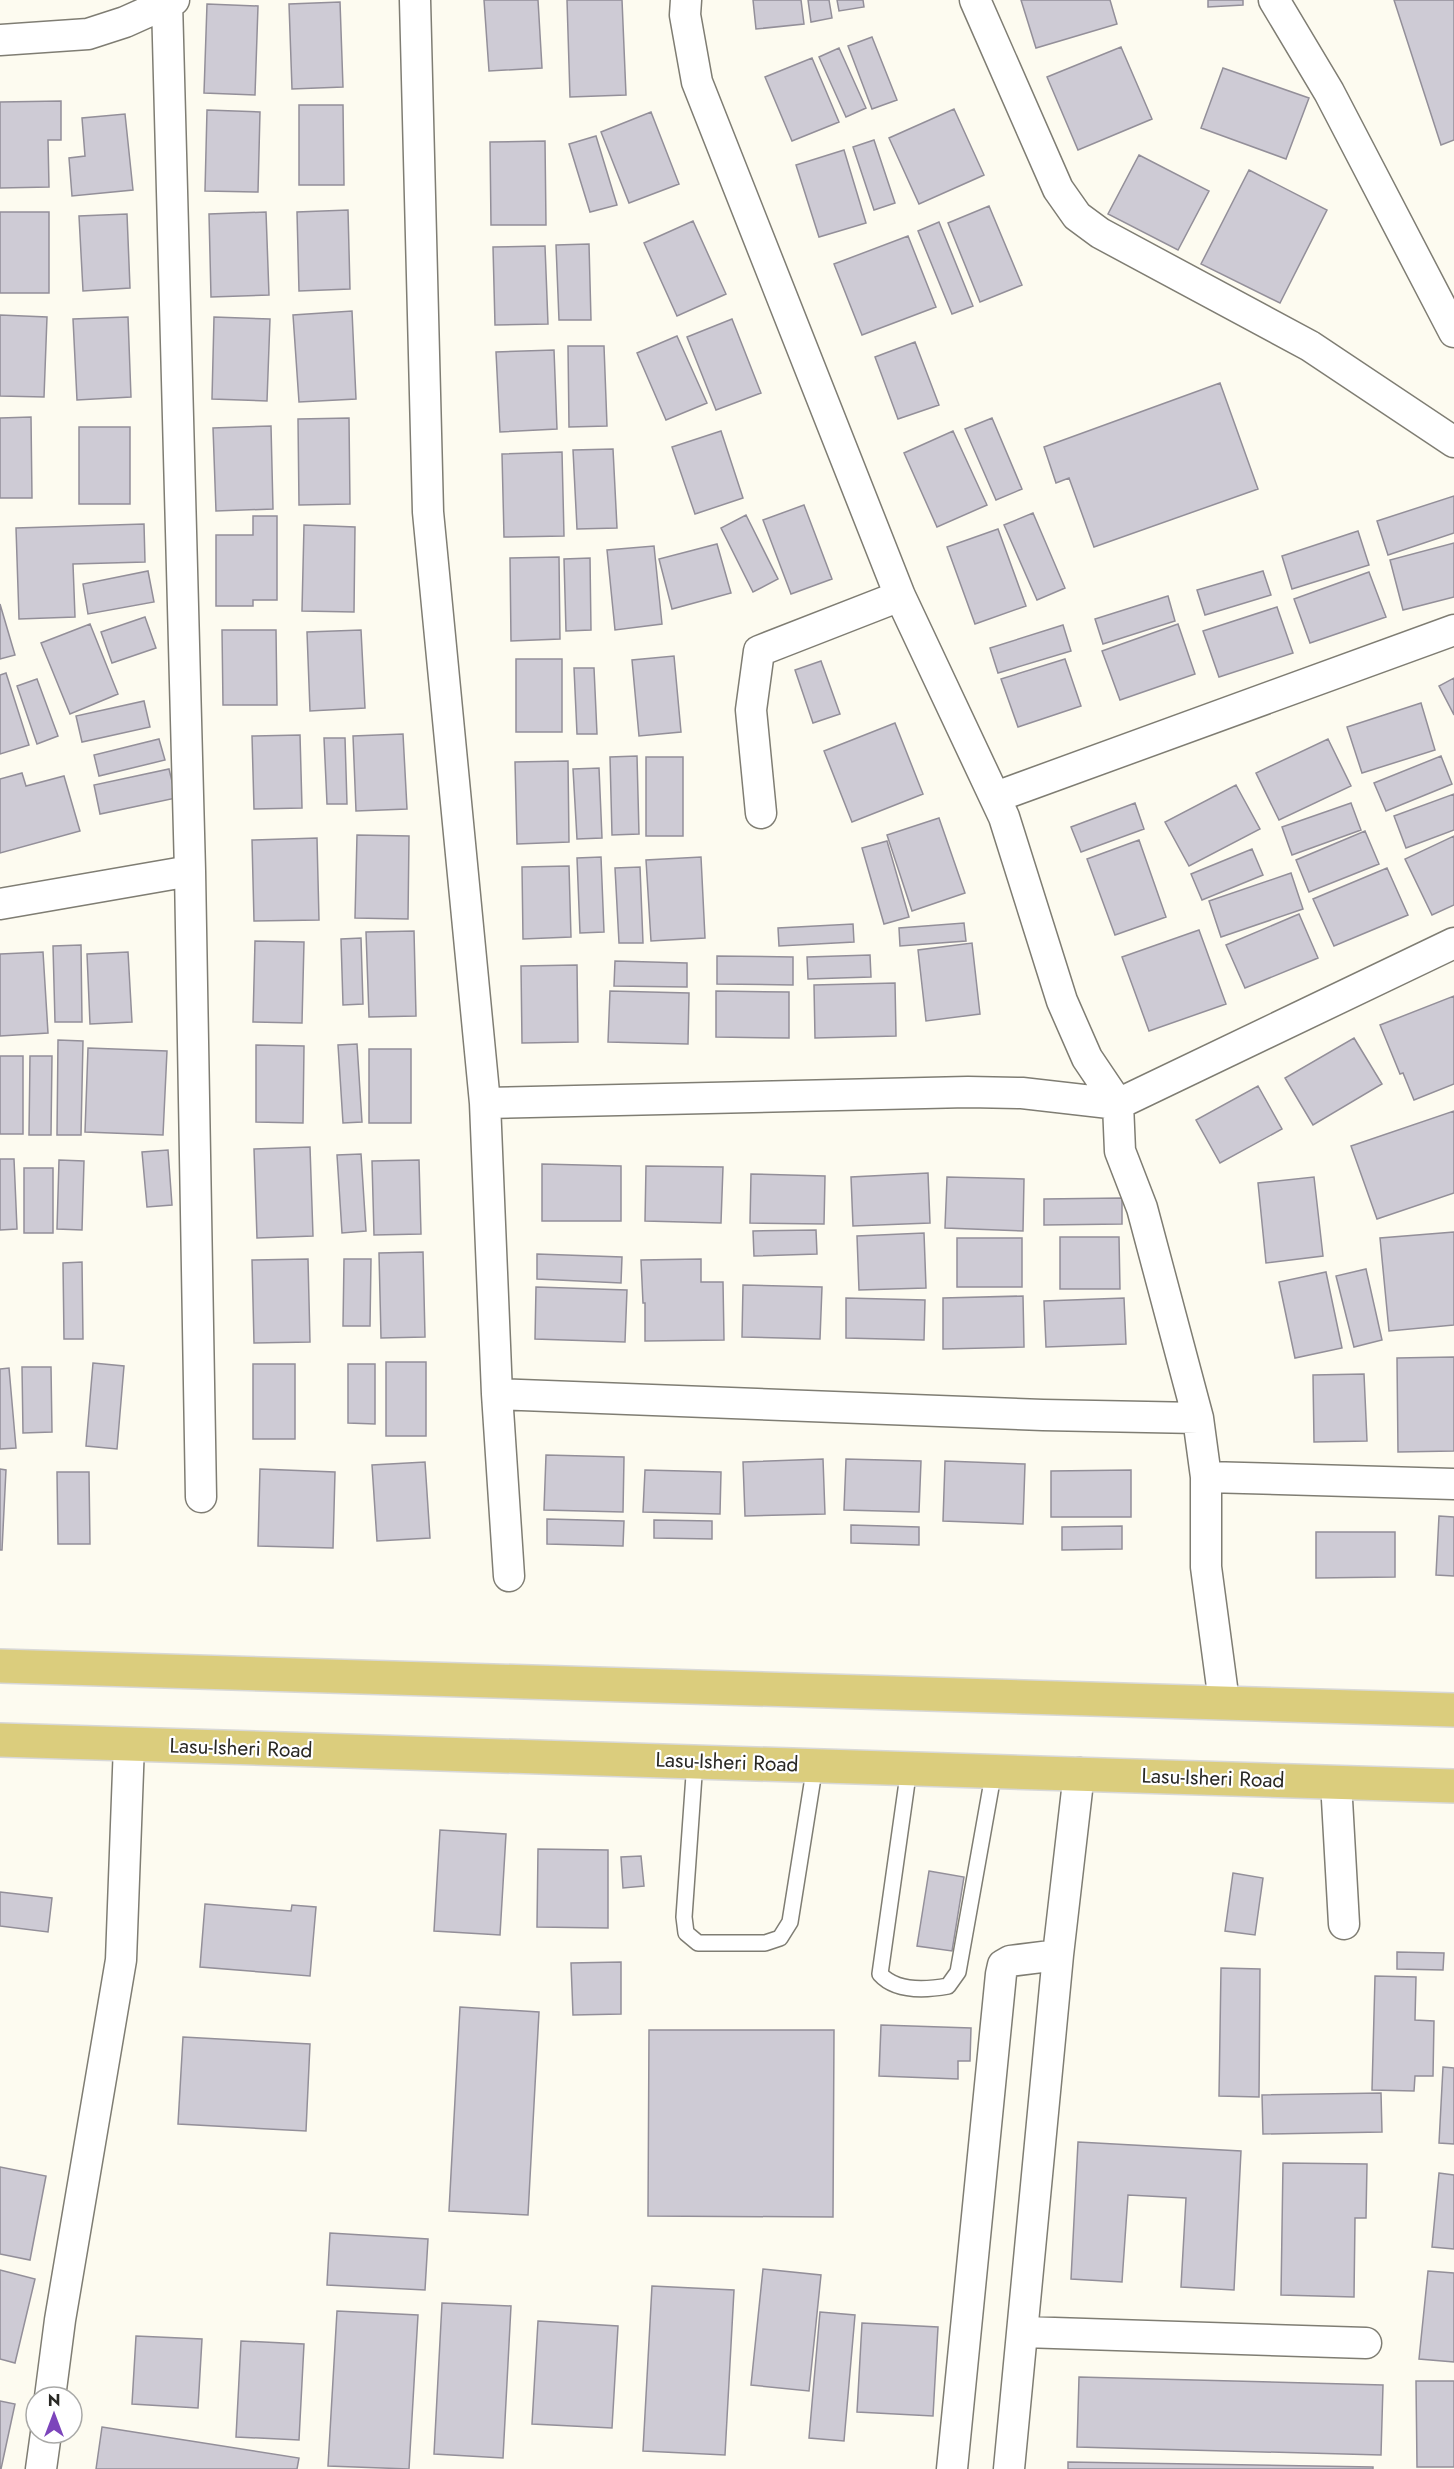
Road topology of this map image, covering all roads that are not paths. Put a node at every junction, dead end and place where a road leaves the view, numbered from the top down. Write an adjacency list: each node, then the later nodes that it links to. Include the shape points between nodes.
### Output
1 (415, 0): 16 (street, via 428,512)
2 (686, 0): 9 (street, via 697,82)
3 (975, 0): 8 (street, via 1058,189 1077,216 1310,346)
4 (1274, 0): 7 (street, via 1329,92)
5 (170, 1): 6 (street, via 88,34); 13 (street)
6 (0, 40)
7 (1454, 332)
8 (1454, 442)
9 (900, 596): 11 (street); 12 (street, via 759,651 751,710)
10 (1454, 630): 11 (street, via 1004,795)
11 (997, 801): 17 (street, via 1062,1001 1087,1058)
12 (761, 813)
13 (190, 871): 14 (street); 22 (street)
14 (0, 904)
15 (1454, 943): 17 (street)
16 (485, 1103): 17 (street, via 968,1092 1022,1093); 18 (street)
17 (1118, 1104): 19 (street, via 1120,1151 1142,1208)
18 (497, 1394): 19 (street); 23 (street)
19 (1198, 1418): 20 (street)
20 (1206, 1477): 21 (street); 25 (street, via 1206,1567)
21 (1454, 1484)
22 (201, 1497)
23 (509, 1576)
24 (0, 1665): 25 (main road)
25 (1224, 1702): 26 (main road)
26 (1454, 1710)
27 (0, 1740): 28 (main road, Lasu-Isheri Road)
28 (129, 1744): 29 (main road, Lasu-Isheri Road); 40 (street, via 121,1960)
29 (695, 1761): 30 (main road, Lasu-Isheri Road); 30 (lane, via 684,1917 686,1933 698,1943 765,1943 780,1938 790,1922)
30 (815, 1765): 31 (main road, Lasu-Isheri Road)
31 (909, 1768): 32 (main road, Lasu-Isheri Road); 32 (lane, via 880,1974 902,1987 931,1990 948,1986 958,1972)
32 (994, 1770): 33 (main road, Lasu-Isheri Road)
33 (1079, 1773): 34 (main road, Lasu-Isheri Road); 37 (street)
34 (1336, 1782): 35 (main road, Lasu-Isheri Road); 36 (street)
35 (1454, 1786)
36 (1344, 1924)
37 (1058, 1955): 38 (street); 43 (street, via 1010,1961 1001,1974)
38 (1023, 2332): 39 (street); 44 (street)
39 (1366, 2343)
40 (52, 2385)
41 (45, 2445): 42 (street)
42 (42, 2469)
43 (952, 2469)
44 (1009, 2469)

